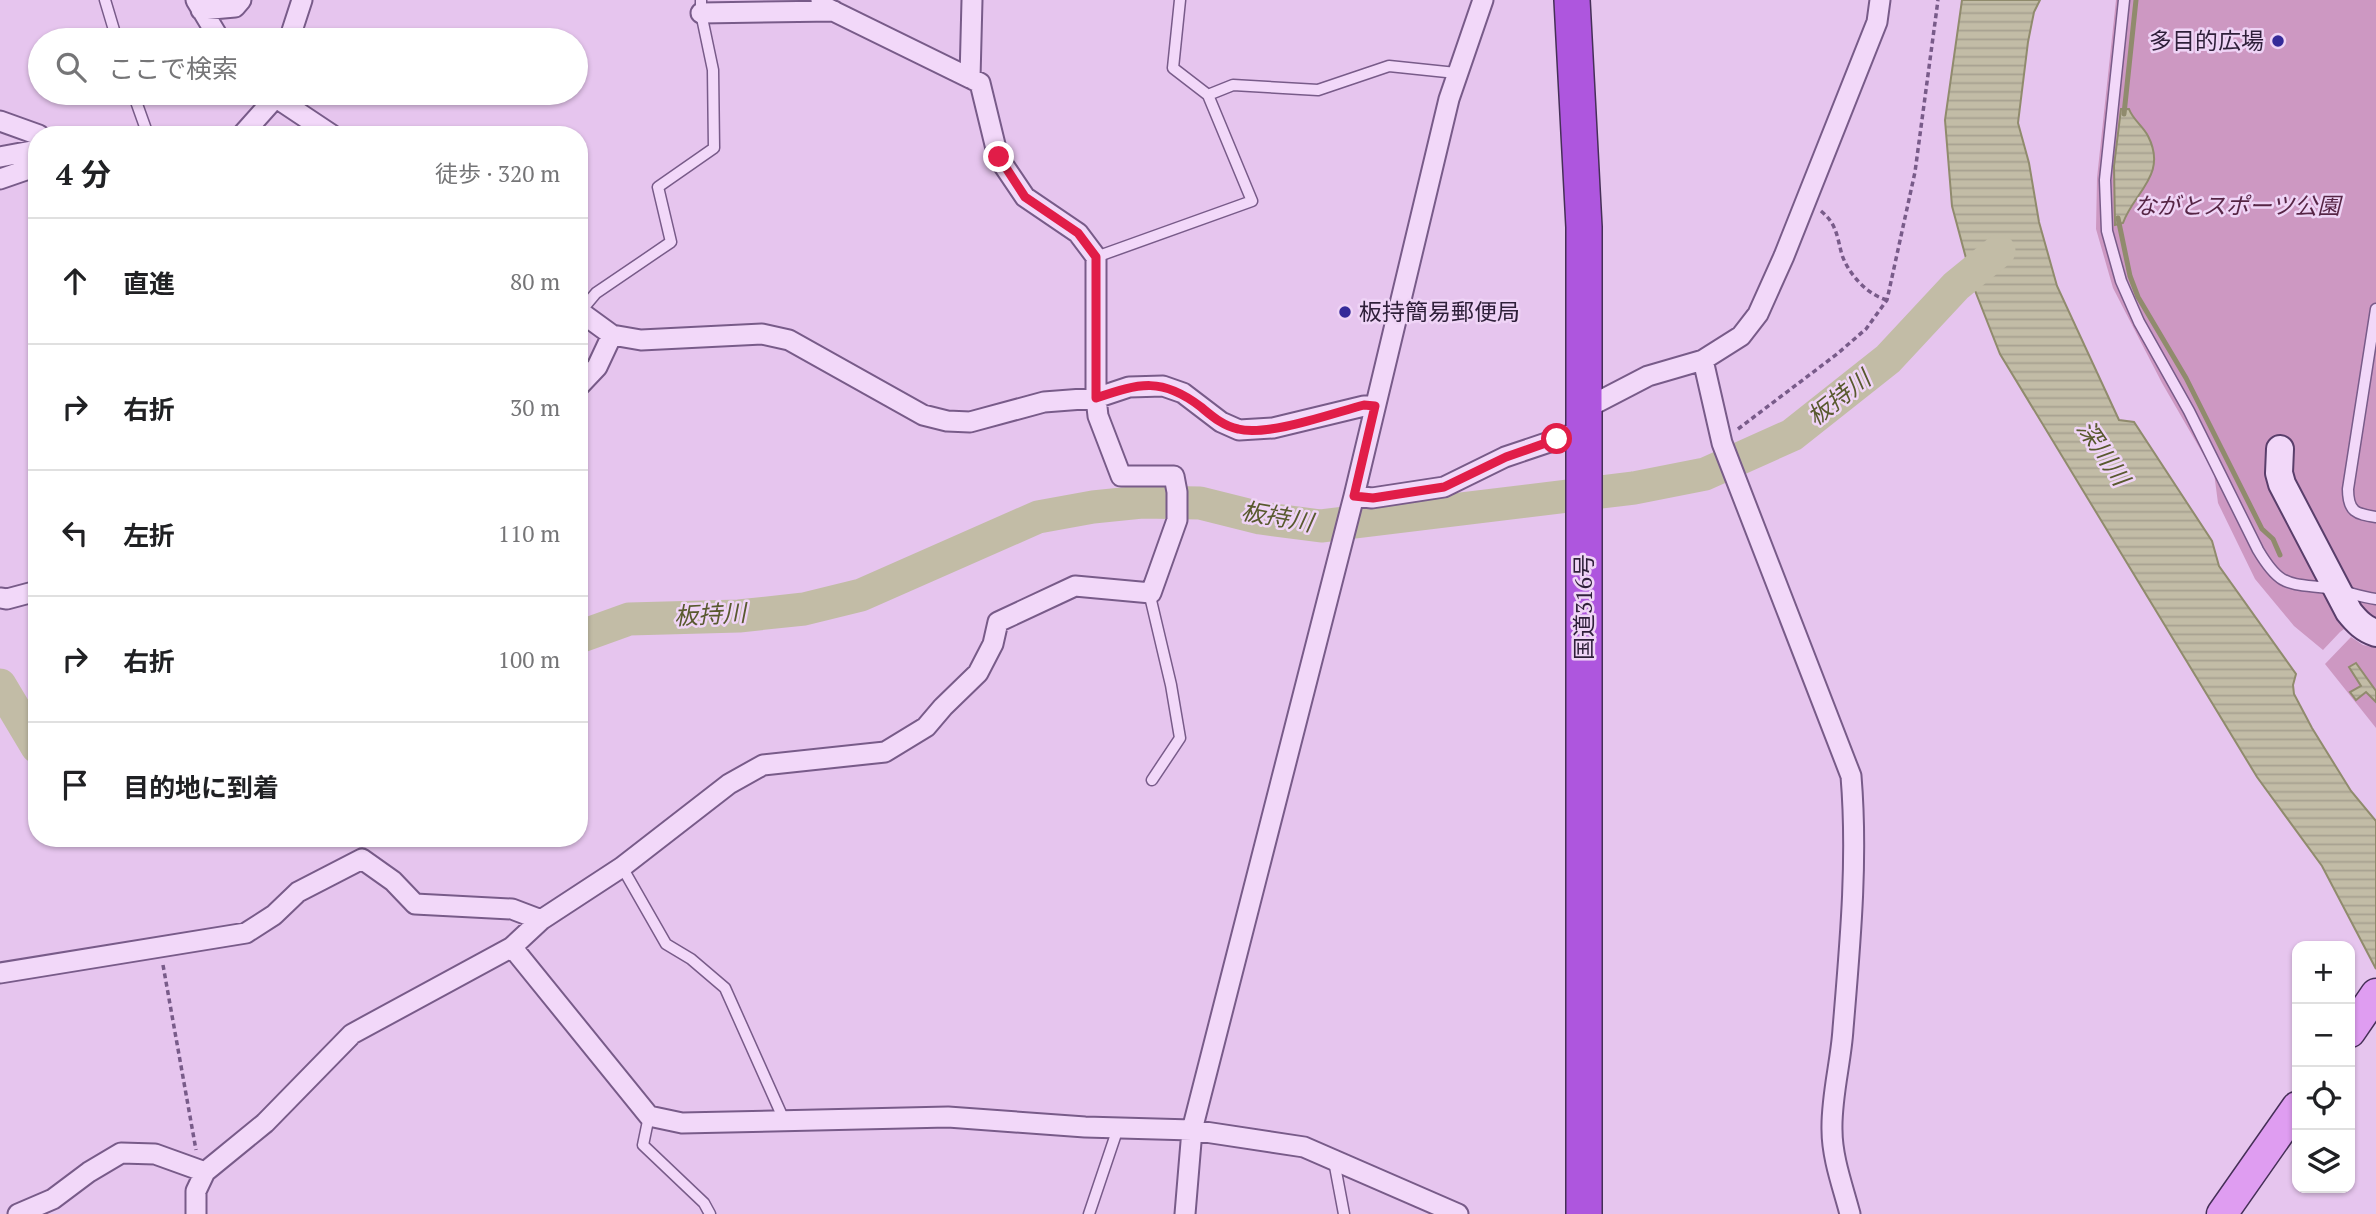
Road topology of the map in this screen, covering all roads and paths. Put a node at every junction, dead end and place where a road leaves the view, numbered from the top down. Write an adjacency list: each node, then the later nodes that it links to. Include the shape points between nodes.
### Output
1 (105, 0): 14 (lane)
2 (241, 0): 11 (street, via 235,7)
3 (302, 0): 16 (street)
4 (972, 0): 18 (street)
5 (1180, 0): 19 (lane, via 1172,68)
6 (1483, 0): 17 (street)
7 (1572, 0): 43 (highway, 国道316号, via 1584,227)
8 (1880, 0): 32 (street, via 1877,22)
9 (1938, 0): 34 (path, via 1915,172)
10 (2124, 0): 48 (lane, via 2105,180 2107,231 2121,281 2271,571 2286,582)
11 (198, 5): 15 (street)
12 (827, 6): 13 (street); 18 (street)
13 (701, 7): 35 (lane, via 713,70 715,148 658,187 671,242)
14 (113, 28)
15 (212, 28)
16 (293, 28)
17 (1456, 73): 19 (lane, via 1389,66 1318,90 1233,85); 42 (street)
18 (970, 78): 33 (street, via 981,83 999,157 1025,197 1078,233)
19 (1208, 95): 33 (lane, via 1252,201)
20 (137, 105): 24 (lane)
21 (265, 105): 25 (street)
22 (289, 105): 26 (street)
23 (0, 121): 27 (street)
24 (145, 126)
25 (249, 126)
26 (319, 126)
27 (28, 131)
28 (28, 152): 29 (street)
29 (0, 157)
30 (28, 170): 31 (street)
31 (0, 179)
32 (1808, 196): 34 (path, via 1830,219 1843,258 1856,278 1875,297); 39 (street, via 1758,314 1741,336)
33 (1096, 257): 41 (street)
34 (1887, 300): 44 (path, via 1866,329 1837,355)
35 (588, 302)
36 (2376, 309): 47 (lane, via 2348,496 2358,514)
37 (588, 318): 38 (street)
38 (612, 335): 40 (street); 41 (street, via 640,340 762,334 789,340 923,415 947,421 970,422 1044,402)
39 (1703, 360): 43 (street, via 1648,376 1596,403); 44 (street)
40 (588, 377)
41 (1096, 398): 42 (street, via 1129,387 1163,386 1183,393 1221,422 1240,430 1273,428); 50 (street, via 1098,416 1121,476 1174,476 1177,520)
42 (1375, 406): 46 (street)
43 (1585, 429): 46 (street, via 1506,457 1444,487); 76 (highway, 国道316号)
44 (1721, 439): 77 (street, via 1851,776 1853,878 1832,1129)
45 (2280, 449): 48 (street, via 2282,484)
46 (1353, 503): 66 (street)
47 (2376, 517)
48 (2337, 590): 52 (lane); 53 (street, via 2357,623)
49 (28, 593): 51 (street)
50 (1149, 593): 54 (lane, via 1180,738); 55 (street, via 1075,586 998,622 978,673 926,727 885,752 763,765 729,784)
51 (0, 598)
52 (2376, 599)
53 (2376, 633)
54 (1152, 780)
55 (622, 867): 56 (street); 64 (lane, via 666,944 725,988)
56 (541, 920): 57 (street, via 512,909 415,904 362,859 298,892 246,933); 58 (street)
57 (160, 947): 59 (street); 68 (path)
58 (512, 947): 63 (street); 68 (street, via 352,1034 265,1124)
59 (0, 972)
60 (2371, 1001): 61 (main road)
61 (2355, 1025)
62 (2292, 1114): 78 (main road)
63 (649, 1116): 64 (street, via 682,1123); 71 (lane, via 643,1144)
64 (784, 1120): 65 (street, via 948,1117)
65 (1118, 1128): 66 (street); 72 (lane)
66 (1192, 1130): 67 (street, via 1304,1147); 73 (street)
67 (1334, 1161): 74 (lane); 75 (street)
68 (201, 1171): 69 (street, via 155,1154 121,1153 53,1199); 70 (street)
69 (18, 1214)
70 (196, 1214)
71 (710, 1214)
72 (1088, 1214)
73 (1185, 1214)
74 (1345, 1214)
75 (1458, 1214)
76 (1584, 1214)
77 (1850, 1214)
78 (2222, 1214)

